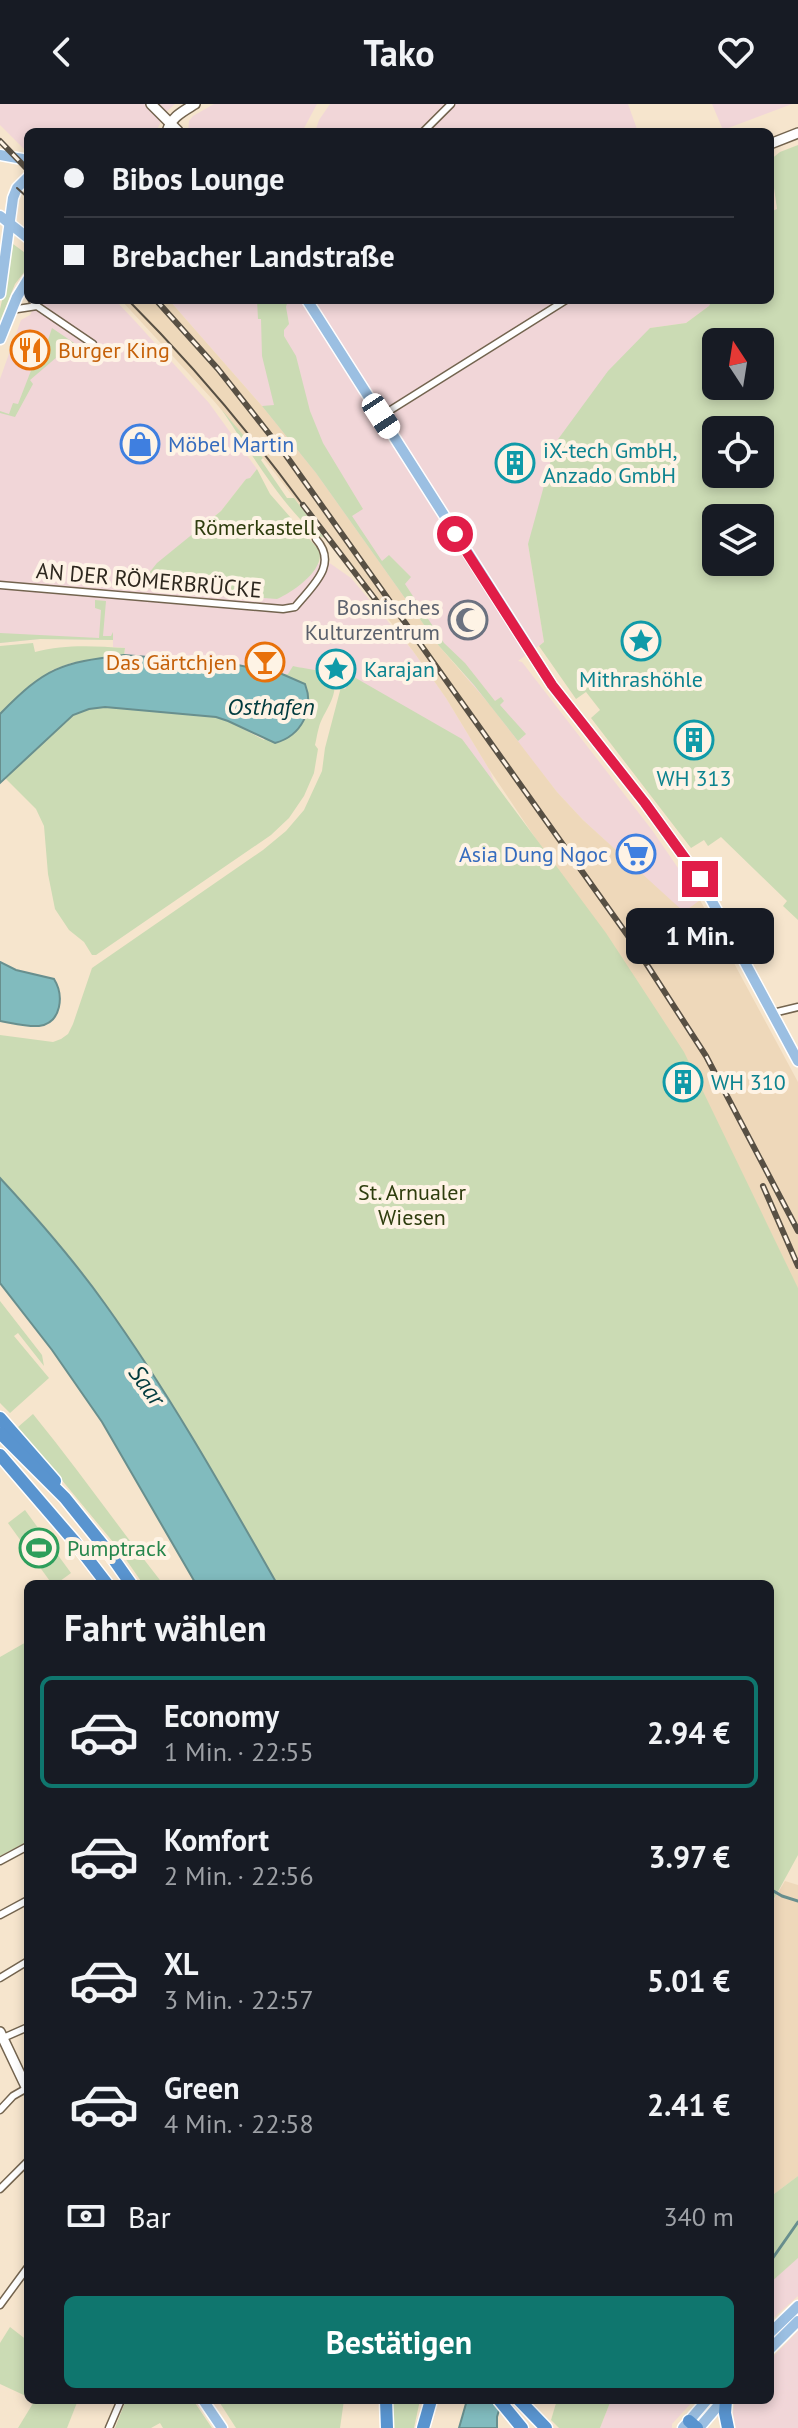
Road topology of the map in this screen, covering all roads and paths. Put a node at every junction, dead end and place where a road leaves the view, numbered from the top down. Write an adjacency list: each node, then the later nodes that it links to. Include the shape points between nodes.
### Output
1 (151, 104): 5 (street)
2 (195, 104): 4 (street)
3 (451, 104): 7 (street)
4 (185, 110): 5 (street); 6 (street)
5 (168, 127)
6 (179, 128)
7 (427, 128)
8 (798, 133): 9 (street)
9 (774, 142)
10 (0, 155): 11 (main road)
11 (24, 159)
12 (24, 181): 14 (main road, via 13,198)
13 (0, 216): 14 (main road)
14 (10, 223): 15 (main road); 17 (main road)
15 (24, 235)
16 (0, 259): 17 (main road)
17 (4, 275): 19 (main road)
18 (24, 287): 24 (main road)
19 (0, 294)
20 (31, 304): 24 (street)
21 (35, 304): 26 (street)
22 (310, 304): 27 (main road)
23 (560, 304): 27 (street)
24 (11, 310): 25 (main road)
25 (0, 339)
26 (93, 344)
27 (381, 416): 31 (main road, via 552,685 700,879)
28 (316, 539): 29 (street, AN DER RÖMERBRÜCKE, via 326,563 295,607)
29 (0, 585)
30 (798, 1007): 31 (street)
31 (773, 1013): 32 (main road)
32 (798, 1061)
33 (0, 1418): 37 (highway, via 48,1470)
34 (0, 1433): 37 (highway)
35 (0, 1455): 38 (highway)
36 (0, 1466): 38 (highway)
37 (65, 1498): 40 (highway)
38 (41, 1503): 39 (highway)
39 (104, 1580)
40 (128, 1580)
41 (24, 1848): 42 (street)
42 (0, 1861)
43 (24, 1902): 44 (street)
44 (0, 1915)
45 (24, 1963): 46 (street)
46 (0, 1978)
47 (24, 2028): 48 (street)
48 (1, 2035): 49 (street)
49 (24, 2084)
50 (24, 2091): 51 (street)
51 (0, 2110)
52 (24, 2165): 53 (street)
53 (0, 2189)
54 (24, 2272): 55 (street)
55 (0, 2305)
56 (798, 2306): 58 (main road)
57 (798, 2321): 59 (main road)
58 (774, 2329)
59 (774, 2345)
60 (119, 2404): 70 (street)
61 (206, 2404): 71 (main road)
62 (386, 2404): 72 (highway)
63 (427, 2404): 73 (highway)
64 (502, 2404): 74 (highway)
65 (523, 2404): 75 (highway)
66 (705, 2404): 69 (main road)
67 (719, 2404): 69 (main road)
68 (724, 2404): 76 (highway)
69 (696, 2424)
70 (109, 2428)
71 (222, 2428)
72 (387, 2428)
73 (422, 2428)
74 (522, 2428)
75 (546, 2428)
76 (728, 2428)

